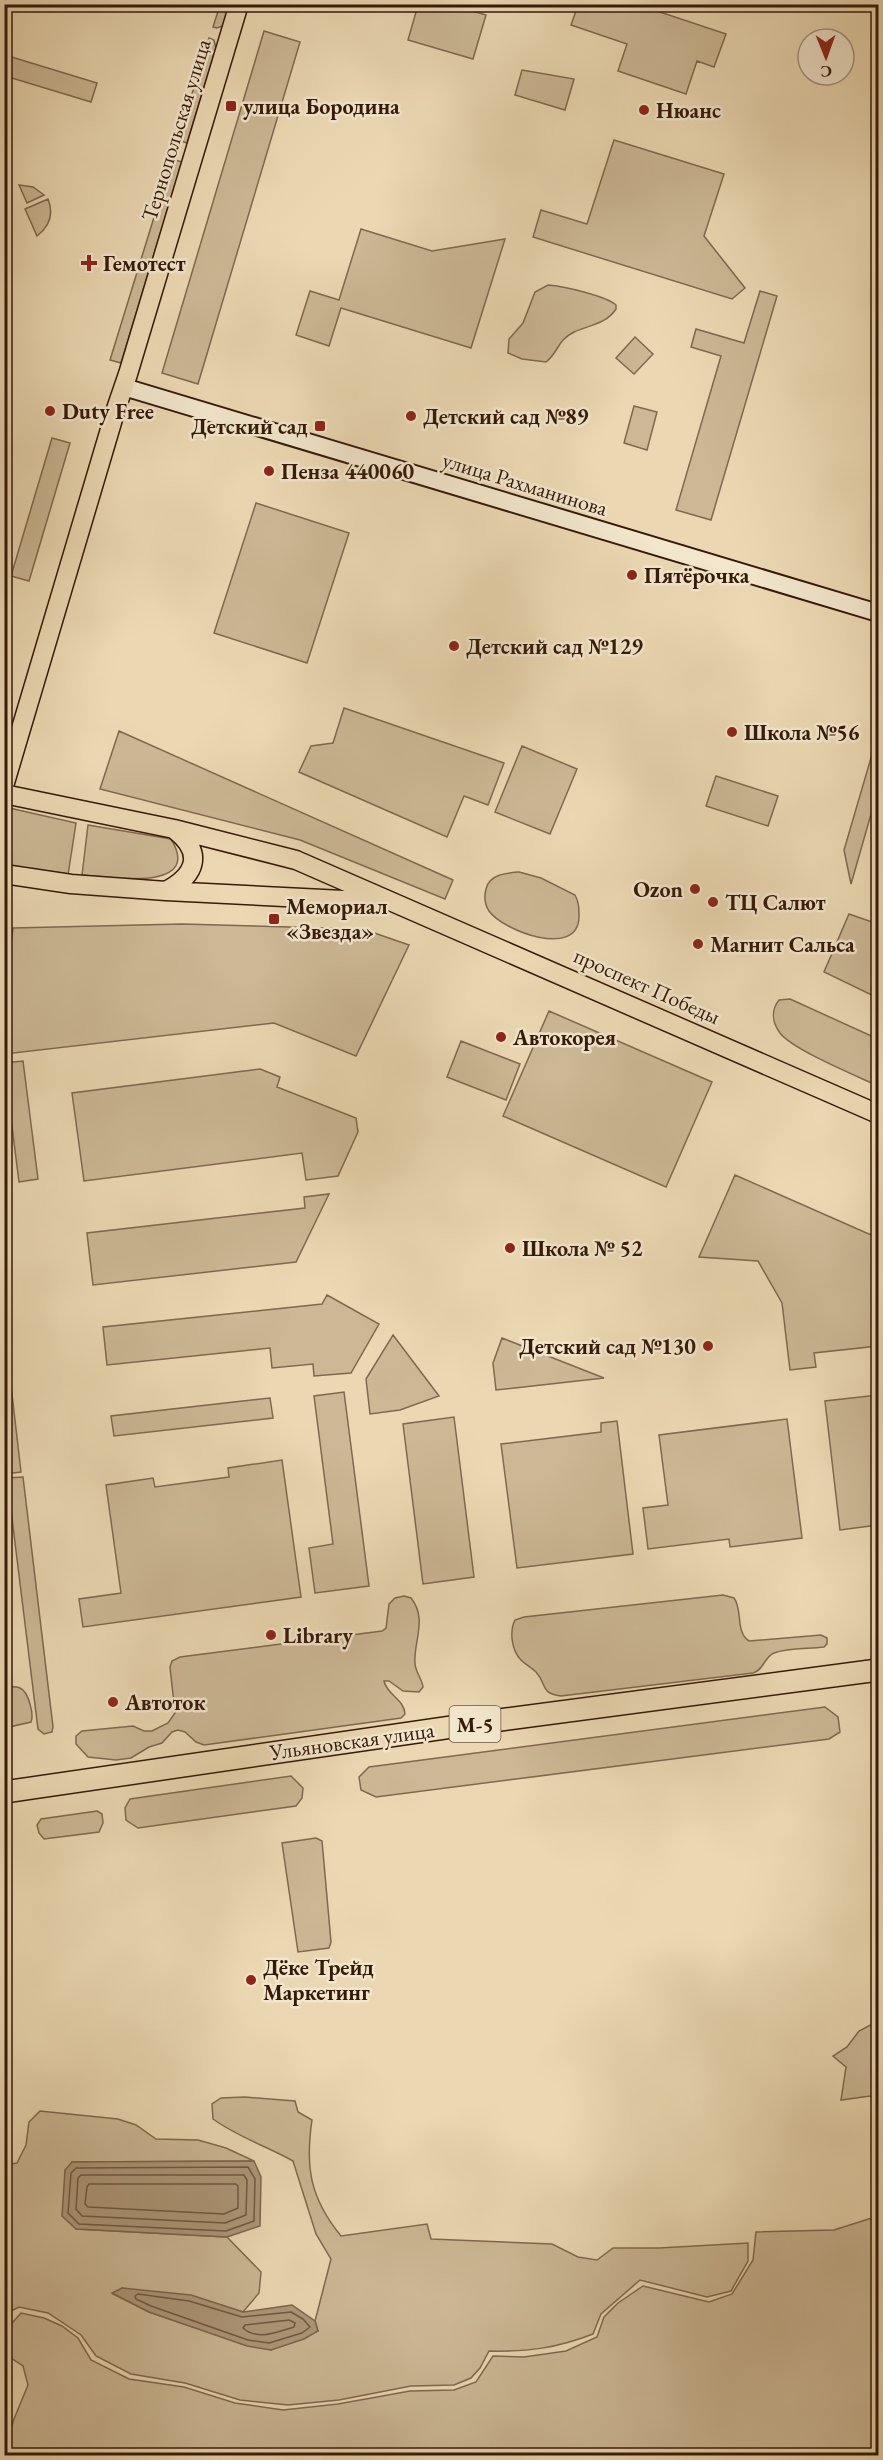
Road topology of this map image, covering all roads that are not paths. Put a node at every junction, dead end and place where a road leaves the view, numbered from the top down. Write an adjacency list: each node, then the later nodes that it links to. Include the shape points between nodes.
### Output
1 (239, 4): 2 (main road, Тернопольская улица)
2 (124, 387): 3 (main road, улица Рахманинова); 4 (main road, Тернопольская улица)
3 (879, 613)
4 (4, 786)
5 (4, 794): 6 (main road, проспект Победы)
6 (174, 829): 8 (main road, via 189,841 193,859 189,874); 9 (main road, проспект Победы, via 296,860)
7 (4, 874): 8 (main road, проспект Победы)
8 (166, 891): 9 (main road, проспект Победы)
9 (396, 903): 10 (main road, проспект Победы)
10 (879, 1114)
11 (879, 1670): 13 (highway, Ульяновская улица / М-5, via 507,1719)
12 (879, 1682): 13 (highway, Ульяновская улица / М-5)
13 (74, 1787): 14 (highway, Ульяновская улица / М-5); 15 (highway, Ульяновская улица / М-5)
14 (4, 1792)
15 (4, 1803)

